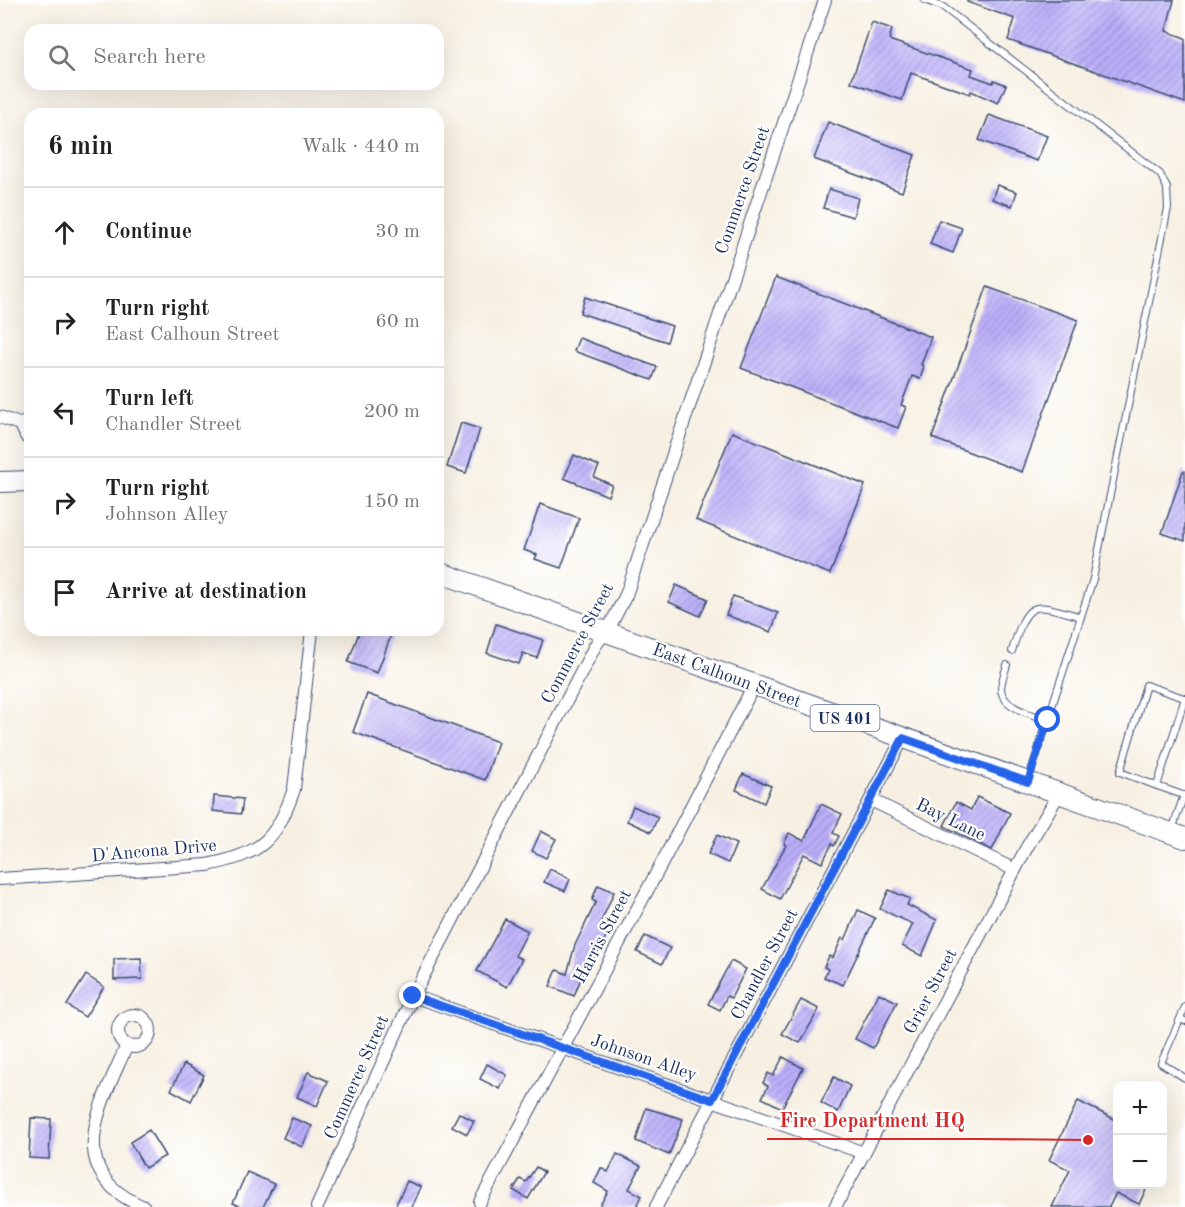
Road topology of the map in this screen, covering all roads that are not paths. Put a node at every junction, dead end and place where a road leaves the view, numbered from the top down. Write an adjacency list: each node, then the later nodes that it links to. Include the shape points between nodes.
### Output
1 (825, 0): 7 (street, Commerce Street, via 626,595)
2 (924, 0): 6 (lane, via 943,7 1160,174 1167,188 1164,231 1093,579)
3 (0, 417): 4 (street)
4 (24, 428)
5 (444, 574): 7 (main road, East Calhoun Street / US 401)
6 (1081, 617): 9 (lane, via 1037,607 1029,611 1020,626); 13 (lane)
7 (605, 632): 11 (main road, East Calhoun Street / US 401); 23 (street, Commerce Street)
8 (311, 636): 22 (street, D'Ancona Drive, via 294,789 286,812 262,846 207,865)
9 (1012, 651)
10 (1007, 665): 13 (lane, via 1001,689 1004,697 1019,709)
11 (754, 685): 14 (main road, East Calhoun Street / US 401); 27 (street, Harris Street)
12 (1184, 698): 16 (lane); 16 (lane, via 1146,685 1119,772)
13 (1048, 720): 15 (lane)
14 (903, 738): 15 (main road, East Calhoun Street / US 401); 19 (street, Chandler Street)
15 (1028, 782): 17 (main road, East Calhoun Street / US 401)
16 (1157, 786): 18 (lane)
17 (1059, 794): 20 (main road, East Calhoun Street / US 401); 21 (street, Grier Street)
18 (1184, 795): 20 (lane)
19 (871, 800): 21 (street, Bay Lane); 29 (street, Chandler Street)
20 (1178, 836)
21 (1015, 870): 30 (street, Grier Street)
22 (0, 879)
23 (413, 996): 27 (street, Johnson Alley); 33 (street, Commerce Street)
24 (1185, 1007): 25 (lane)
25 (1183, 1020): 28 (lane, via 1161,1063)
26 (128, 1045): 32 (street, via 98,1117 92,1142 107,1183)
27 (562, 1047): 29 (street, Johnson Alley); 31 (street, Harris Street)
28 (1185, 1078)
29 (712, 1100): 30 (street, Johnson Alley); 34 (street, Chandler Street)
30 (864, 1153): 35 (street, Grier Street)
31 (480, 1202)
32 (144, 1207)
33 (317, 1207)
34 (656, 1207)
35 (835, 1207)

